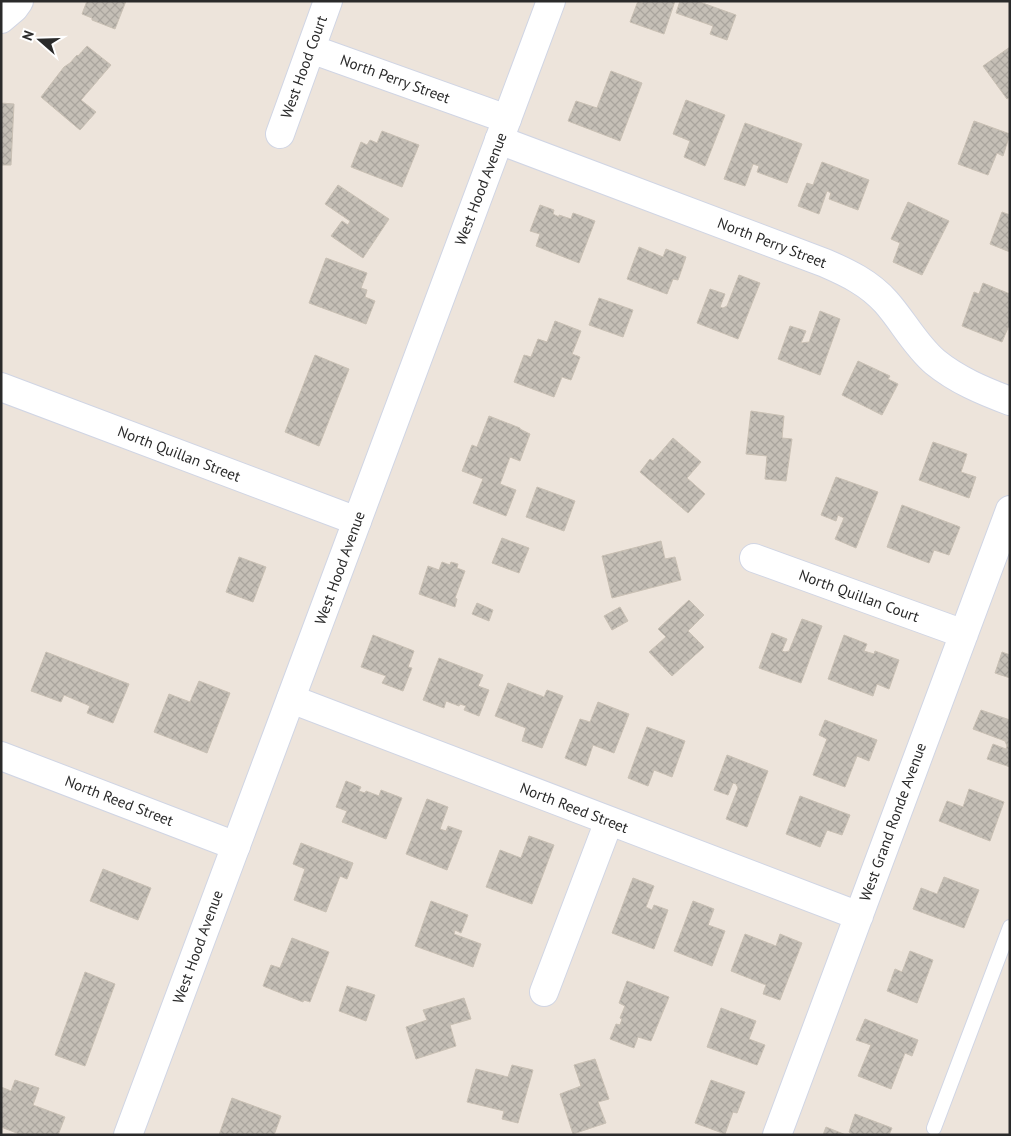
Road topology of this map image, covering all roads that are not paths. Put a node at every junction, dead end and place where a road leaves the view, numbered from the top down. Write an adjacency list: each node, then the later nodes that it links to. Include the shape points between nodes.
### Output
1 (19, 1): 4 (street)
2 (328, 1): 5 (street, West Hood Court)
3 (551, 1): 6 (street, West Hood Avenue)
4 (1, 19)
5 (311, 48): 6 (street, North Perry Street); 7 (street, West Hood Court)
6 (503, 130): 9 (street, North Perry Street, via 852,274 887,302 934,361 960,379); 11 (street, West Hood Avenue)
7 (280, 134)
8 (1, 387): 11 (street, North Quillan Street)
9 (1010, 401)
10 (1010, 510): 13 (street, West Grand Ronde Avenue)
11 (357, 521): 14 (street, West Hood Avenue)
12 (754, 558): 13 (street, North Quillan Court)
13 (964, 634): 18 (street, West Grand Ronde Avenue)
14 (291, 699): 16 (street, North Reed Street); 17 (street, West Hood Avenue)
15 (1, 756): 17 (street, North Reed Street)
16 (608, 821): 18 (street, North Reed Street); 20 (street)
17 (236, 846): 22 (street, West Hood Avenue)
18 (859, 916): 23 (street, West Grand Ronde Avenue)
19 (1010, 927): 21 (lane)
20 (544, 992)
21 (934, 1128)
22 (128, 1135)
23 (777, 1135)

